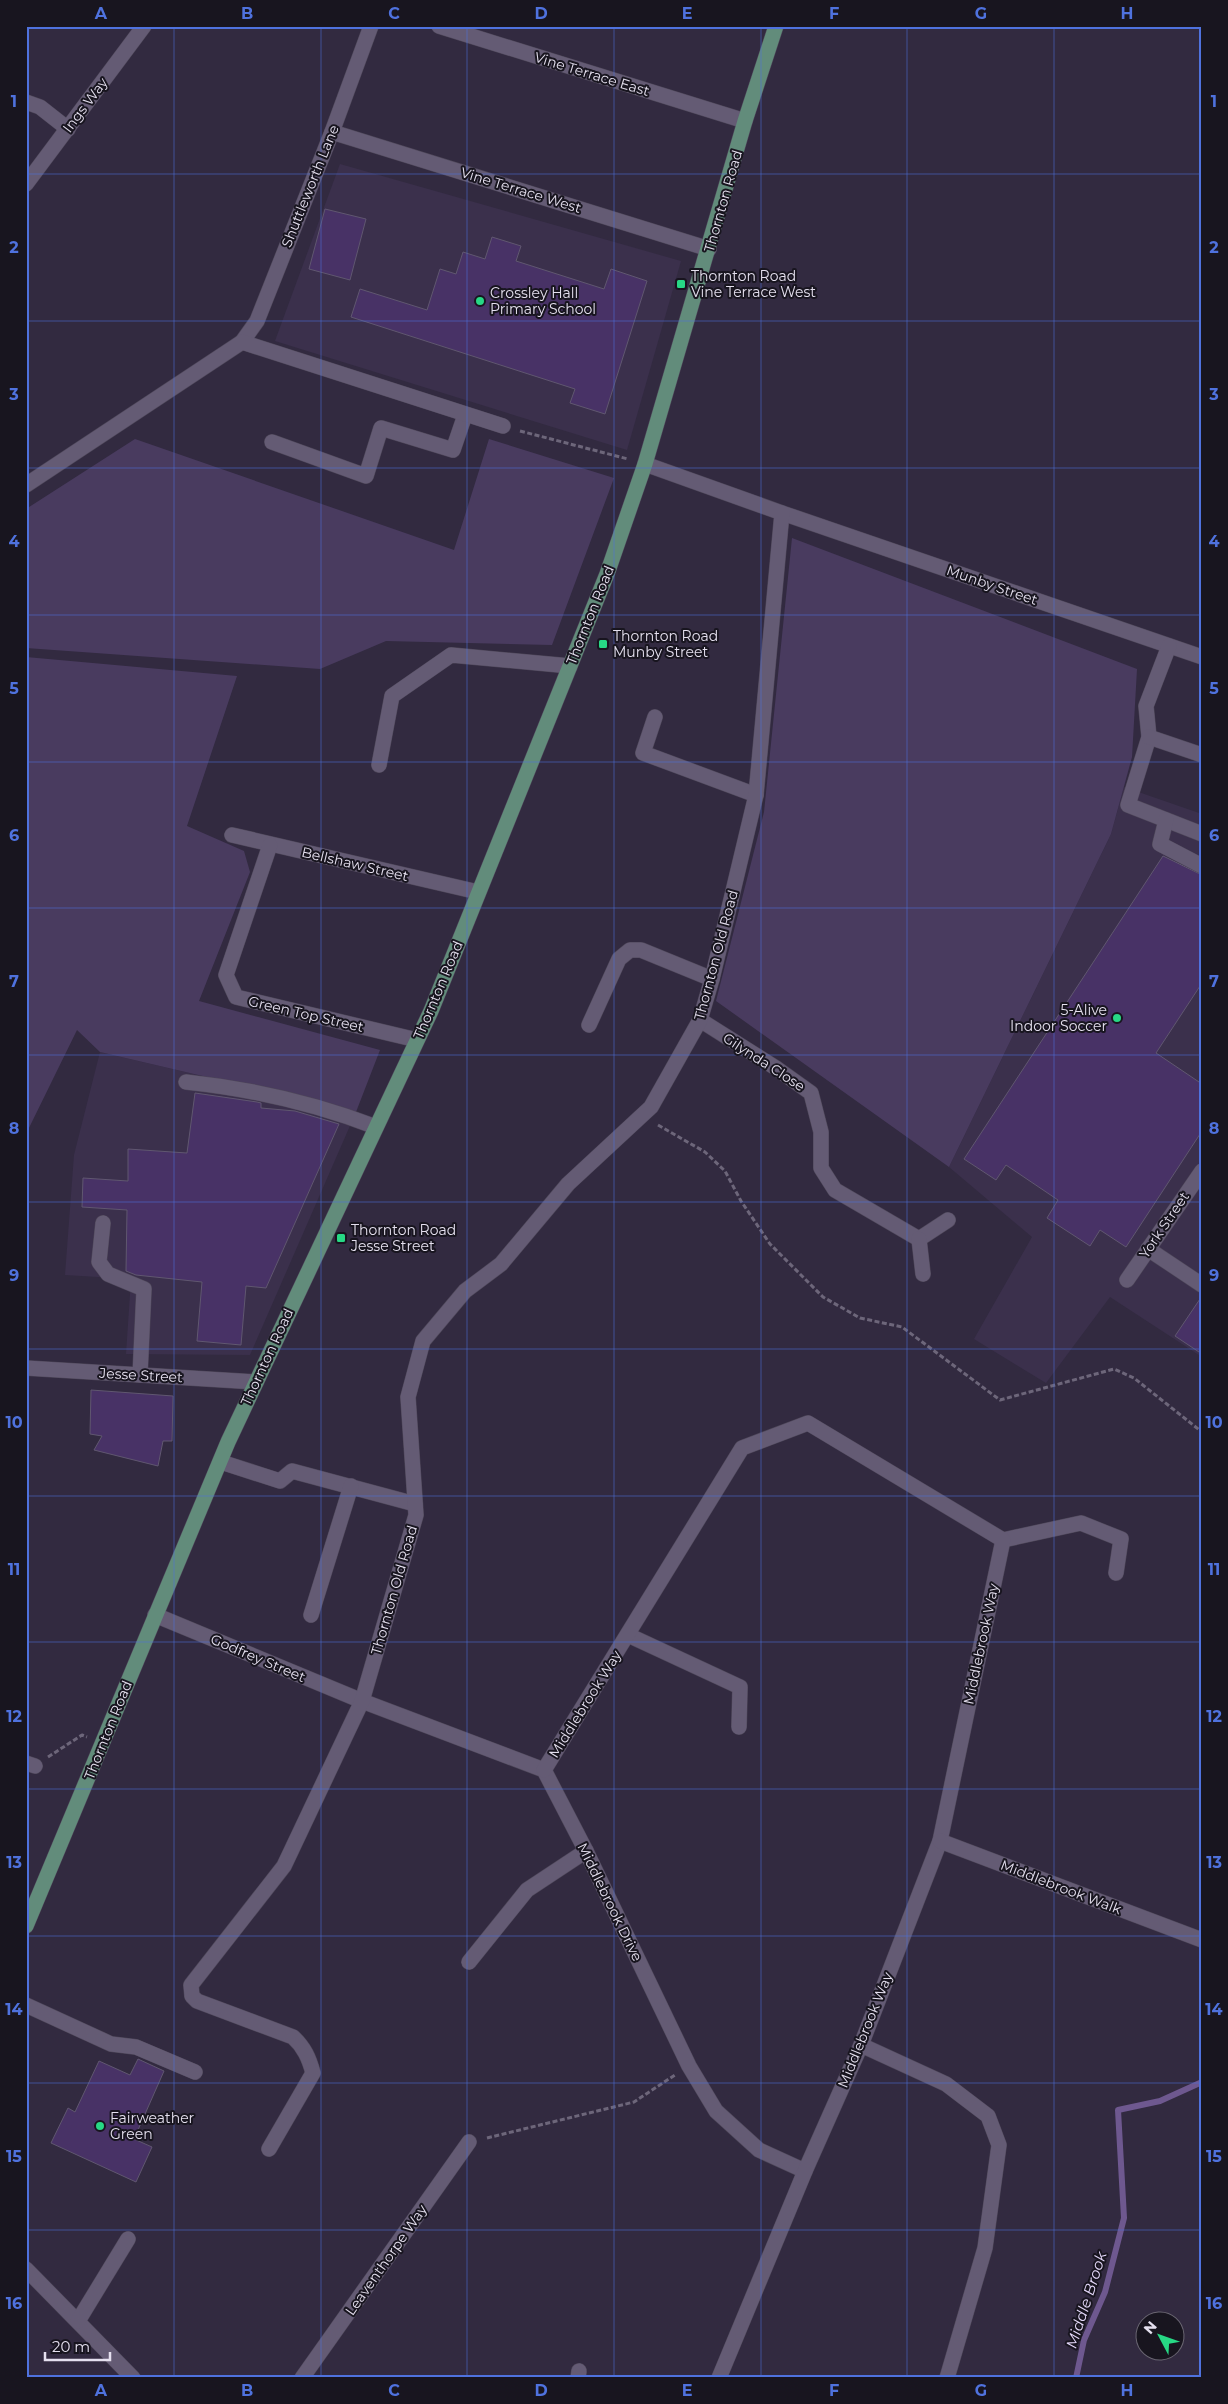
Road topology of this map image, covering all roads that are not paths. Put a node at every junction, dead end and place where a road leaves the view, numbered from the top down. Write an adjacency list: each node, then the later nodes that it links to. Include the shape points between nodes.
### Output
1 (144, 26): 7 (street, Ings Way)
2 (372, 26): 8 (street, Shuttleworth Lane)
3 (439, 26): 6 (street, Vine Terrace East)
4 (776, 26): 6 (main road, Thornton Road)
5 (26, 102): 7 (street, via 40,106)
6 (745, 122): 10 (main road, Thornton Road)
7 (68, 128): 9 (street, Ings Way)
8 (332, 132): 10 (street, Vine Terrace West); 11 (street, Shuttleworth Lane, via 257,321)
9 (26, 184)
10 (710, 249): 15 (main road, Thornton Road)
11 (242, 342): 12 (street); 16 (street, Shuttleworth Lane)
12 (465, 415): 13 (street); 14 (street, via 453,450 381,428 366,476)
13 (503, 426)
14 (272, 442)
15 (645, 464): 17 (street); 20 (main road, Thornton Road, via 607,574)
16 (26, 485)
17 (782, 513): 18 (street, Munby Street); 25 (street, Thornton Old Road)
18 (1169, 646): 19 (street, Munby Street); 22 (street, via 1146,706)
19 (1202, 657)
20 (570, 666): 24 (street, via 451,655 392,696); 31 (main road, Thornton Road)
21 (655, 717): 25 (street, via 643,753)
22 (1150, 738): 23 (street); 26 (street, via 1128,806)
23 (1202, 755)
24 (379, 765)
25 (756, 795): 32 (street, Thornton Old Road)
26 (1166, 820): 27 (street); 30 (street, via 1160,844)
27 (1202, 834)
28 (232, 835): 29 (street, Bellshaw Street)
29 (270, 845): 31 (street, Bellshaw Street); 35 (street, Green Top Street, via 226,975 236,997)
30 (1202, 866)
31 (478, 892): 35 (main road, Thornton Road)
32 (712, 979): 33 (street, Thornton Old Road); 34 (street, via 641,950 630,950 619,959)
33 (700, 1020): 41 (street, Gilynda Close, via 811,1093 821,1132 821,1168 835,1190); 51 (street, Thornton Old Road, via 652,1107 568,1184 501,1264 465,1291 423,1341 408,1397)
34 (589, 1025)
35 (417, 1040): 37 (main road, Thornton Road)
36 (186, 1082): 37 (street, via 295,1100 330,1109)
37 (376, 1127): 48 (main road, Thornton Road)
38 (1202, 1170): 42 (street, York Street)
39 (948, 1220): 41 (street)
40 (104, 1223): 47 (street, via 99,1262 108,1274 144,1289)
41 (919, 1239): 43 (street)
42 (1148, 1249): 44 (street, York Street); 45 (street)
43 (923, 1274)
44 (1127, 1280)
45 (1202, 1285)
46 (26, 1368): 47 (street, Jesse Street)
47 (140, 1375): 48 (street, Jesse Street)
48 (256, 1382): 49 (main road, Thornton Road)
49 (221, 1462): 50 (street, via 280,1481 292,1471); 54 (main road, Thornton Road)
50 (351, 1486): 51 (street); 55 (street)
51 (415, 1504): 57 (street, Thornton Old Road, via 416,1516)
52 (1003, 1540): 53 (street, via 1081,1523 1121,1539); 56 (street, Middlebrook Way, via 808,1423 742,1448); 60 (street, Middlebrook Way)
53 (1116, 1573)
54 (155, 1615): 57 (street, Godfrey Street); 62 (main road, Thornton Road)
55 (311, 1615)
56 (628, 1635): 58 (street, via 740,1687); 59 (street, Middlebrook Way)
57 (362, 1701): 59 (street); 69 (street, Thornton Old Road, via 284,1866 191,1985 192,1996 197,2001 293,2037 301,2045 313,2073)
58 (739, 1727)
59 (544, 1770): 61 (street, Middlebrook Drive)
60 (940, 1841): 63 (street, Middlebrook Walk); 66 (street, Middlebrook Way)
61 (586, 1851): 64 (street, via 527,1890); 70 (street, Middlebrook Drive, via 689,2066 716,2111 759,2150)
62 (26, 1926)
63 (1202, 1940)
64 (468, 1962)
65 (26, 2005): 67 (street, via 110,2044 136,2047)
66 (860, 2045): 70 (street, Middlebrook Way); 77 (street, via 946,2084 988,2116 999,2145 985,2248)
67 (195, 2072)
68 (469, 2142): 75 (street, Leaventhorpe Way)
69 (269, 2149)
70 (805, 2171): 76 (street, Middlebrook Way)
71 (128, 2239): 73 (street)
72 (26, 2269): 73 (street)
73 (78, 2321): 74 (street)
74 (133, 2378)
75 (302, 2378)
76 (718, 2378)
77 (947, 2378)

